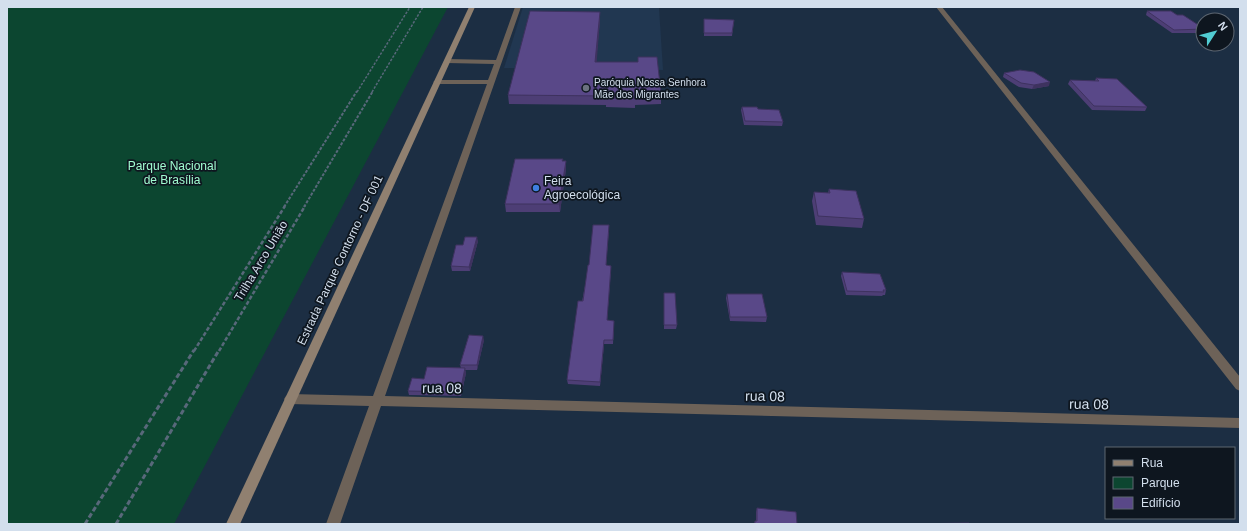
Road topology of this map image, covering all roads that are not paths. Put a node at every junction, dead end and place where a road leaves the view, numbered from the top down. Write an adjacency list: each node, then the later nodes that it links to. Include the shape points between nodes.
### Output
1 (472, 7): 4 (main road, Estrada Parque Contorno - DF 001)
2 (516, 7): 5 (street)
3 (939, 7): 8 (street)
4 (447, 61): 5 (street); 6 (main road, Estrada Parque Contorno - DF 001)
5 (498, 62): 7 (street)
6 (437, 82): 7 (street); 9 (main road, Estrada Parque Contorno - DF 001)
7 (491, 82): 10 (street)
8 (1240, 386)
9 (290, 400): 10 (street, rua 08); 12 (main road, Estrada Parque Contorno - DF 001)
10 (376, 402): 11 (street, rua 08); 13 (street)
11 (1240, 423)
12 (233, 524)
13 (333, 524)

